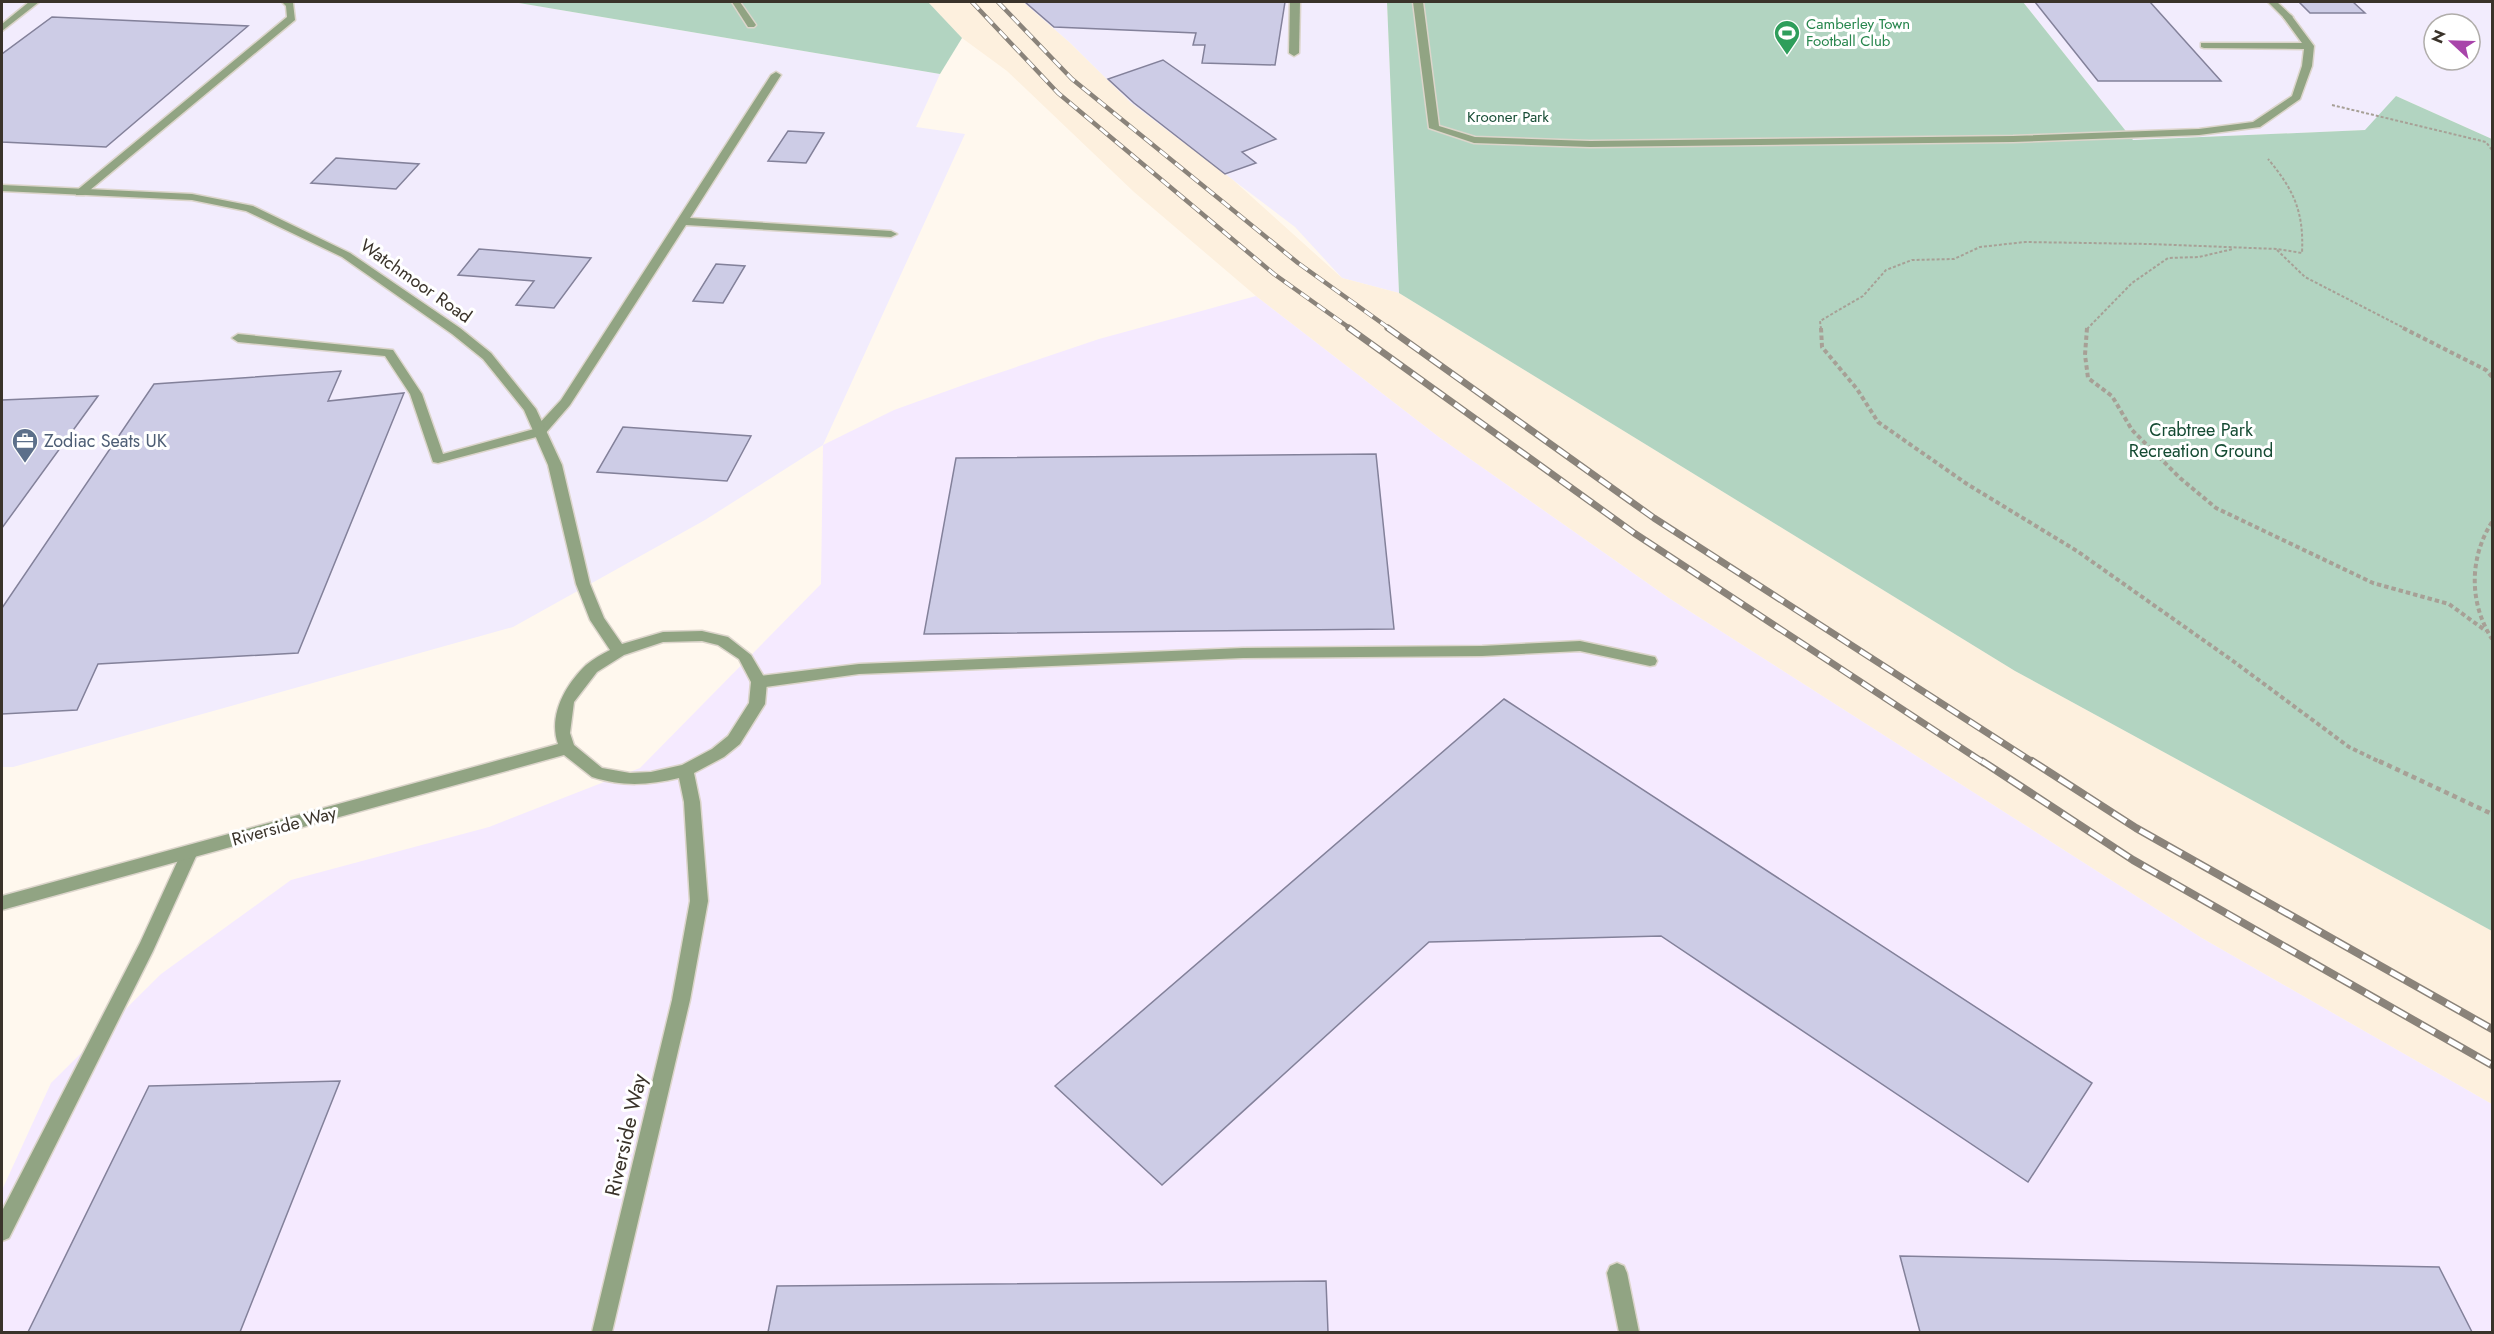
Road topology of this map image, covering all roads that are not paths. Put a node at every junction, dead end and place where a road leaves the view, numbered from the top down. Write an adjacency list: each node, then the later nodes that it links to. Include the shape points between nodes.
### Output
1 (34, 2): 8 (street)
2 (286, 2): 14 (street, via 291,18)
3 (736, 2): 7 (street)
4 (1295, 2): 11 (street)
5 (1418, 2): 10 (street, via 1434,128 1474,140 1590,144 2013,139 2199,132 2256,125 2296,97 2307,66)
6 (2272, 2): 10 (street)
7 (751, 26)
8 (2, 28)
9 (2204, 45): 10 (street)
10 (2309, 46)
11 (1294, 53)
12 (776, 75): 15 (street)
13 (2, 188): 14 (street, Watchmoor Road)
14 (80, 193): 18 (street, Watchmoor Road, via 192,197 249,208 346,255 403,292 487,356 530,409)
15 (682, 221): 16 (street); 18 (street, via 566,402)
16 (891, 234)
17 (238, 338): 18 (street, via 389,353 416,394 438,459)
18 (539, 432): 19 (street, Watchmoor Road, via 555,465 583,584 597,620)
19 (619, 651): 21 (street, via 663,637 702,636 723,641 744,655); 22 (street, via 592,668 567,701 562,733)
20 (1650, 661): 21 (street, via 1580,646 1243,653 859,669)
21 (759, 682): 23 (street, via 757,704 734,740)
22 (567, 748): 23 (street, via 598,773 651,778); 24 (street, Riverside Way)
23 (686, 770): 28 (street, Riverside Way, via 699,901 681,1000)
24 (190, 852): 25 (street, Riverside Way); 26 (street, via 147,946)
25 (2, 903)
26 (2, 1231)
27 (1617, 1273): 29 (street)
28 (602, 1332)
29 (1629, 1332)

